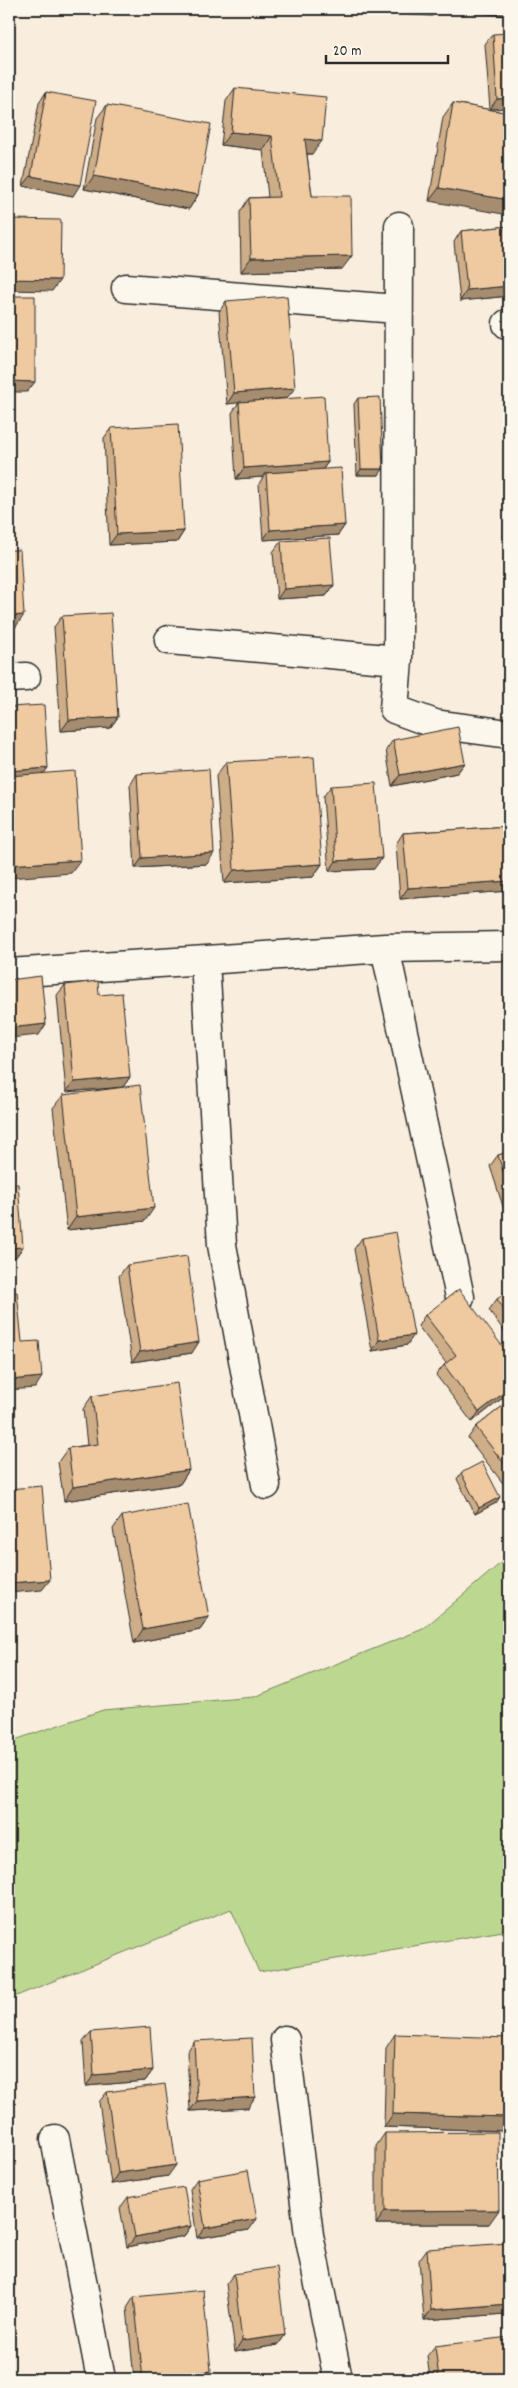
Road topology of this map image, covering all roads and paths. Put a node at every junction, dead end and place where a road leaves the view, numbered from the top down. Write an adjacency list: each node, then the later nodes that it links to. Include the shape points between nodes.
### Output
1 (399, 226): 3 (street)
2 (126, 288): 3 (street)
3 (397, 309): 5 (street)
4 (169, 640): 5 (street)
5 (398, 660): 6 (street, via 394,709 435,724)
6 (509, 734)
7 (509, 946): 8 (street)
8 (385, 948): 9 (street); 11 (street)
9 (205, 961): 10 (street); 12 (street, via 222,1245)
10 (9, 973)
11 (460, 1297)
12 (266, 1485)
13 (285, 2040): 16 (street, via 308,2235)
14 (56, 2139): 15 (street)
15 (101, 2379)
16 (338, 2379)

